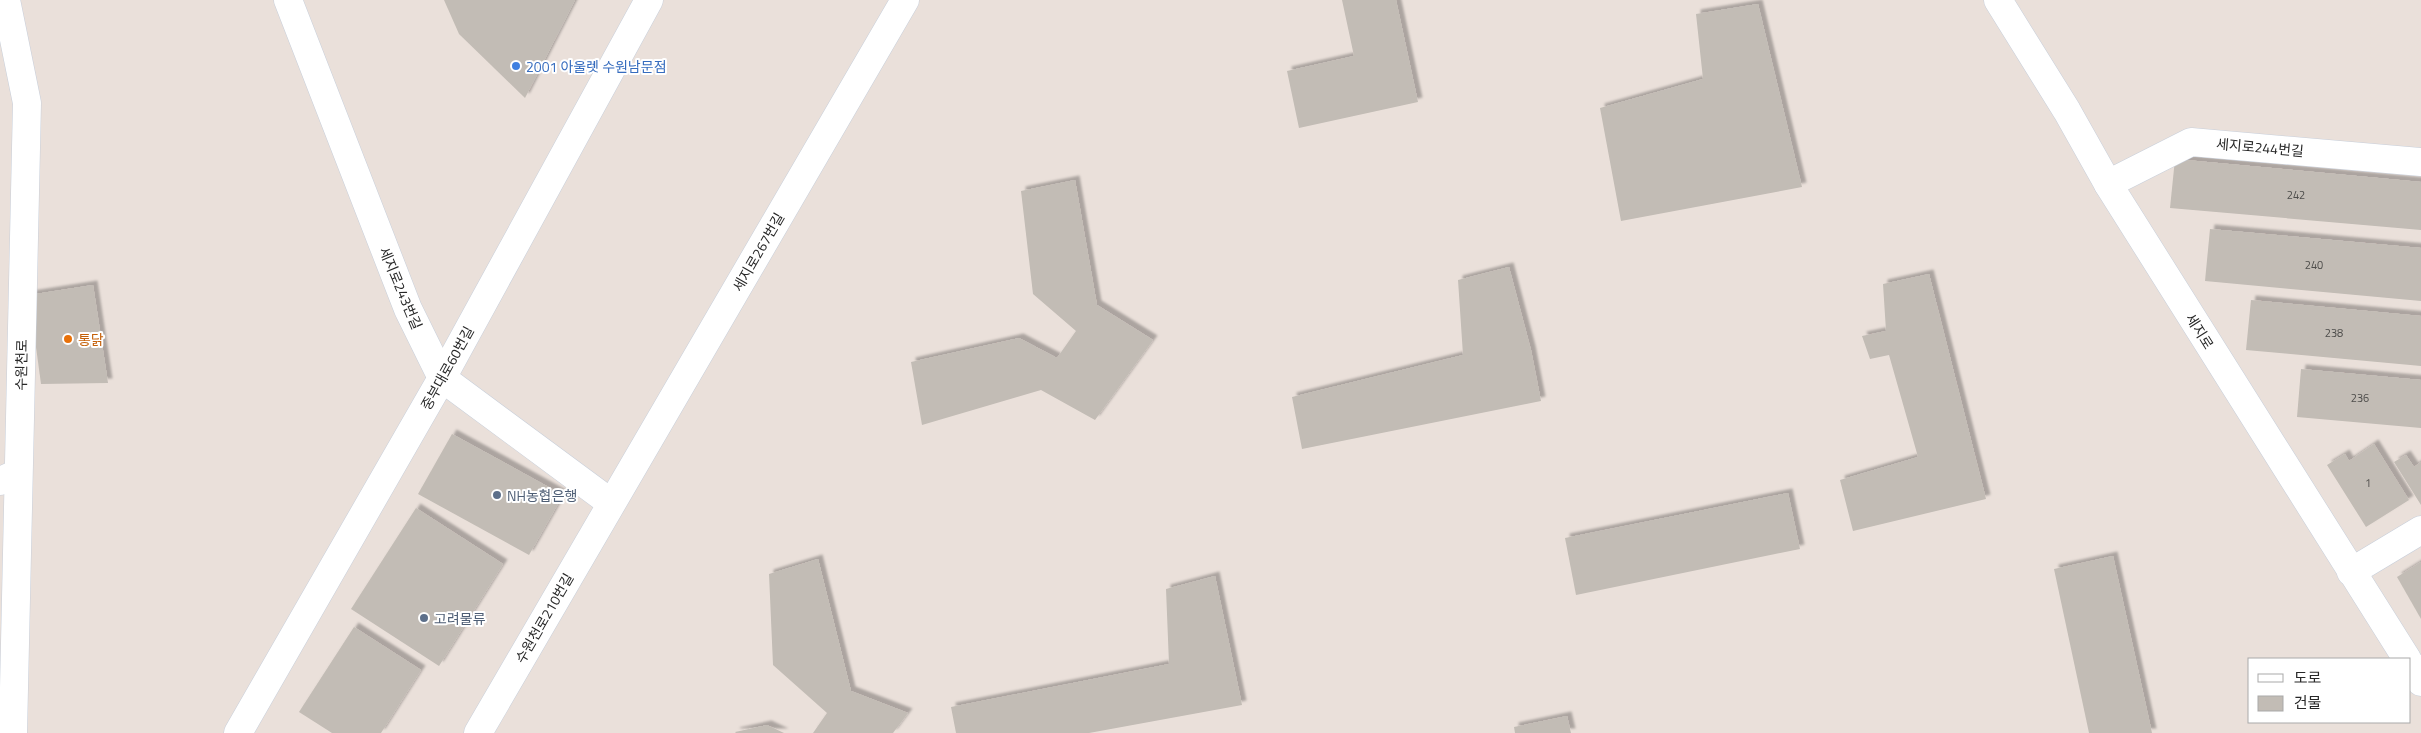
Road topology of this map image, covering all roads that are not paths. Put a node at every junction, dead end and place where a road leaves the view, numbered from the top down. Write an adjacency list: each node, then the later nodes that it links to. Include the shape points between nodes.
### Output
1 (6, 0): 9 (street, 수원천로, via 27,103)
2 (288, 0): 8 (street, 세지로243번길, via 408,309)
3 (648, 0): 8 (street, 중부대로60번길)
4 (906, 0): 10 (street, 세지로267번길)
5 (1998, 0): 7 (street, 세지로)
6 (2421, 162): 7 (street, 세지로244번길, via 2191,142)
7 (2108, 184): 12 (street, 세지로)
8 (442, 378): 10 (street, 세지로243번길); 17 (street, 중부대로60번길)
9 (9, 477): 16 (street, 수원천로)
10 (611, 503): 18 (street, 수원천로210번길)
11 (2421, 530): 12 (street)
12 (2351, 572): 13 (street, 세지로)
13 (2406, 658)
14 (2411, 666): 15 (street)
15 (2421, 682)
16 (13, 733)
17 (238, 733)
18 (478, 733)

